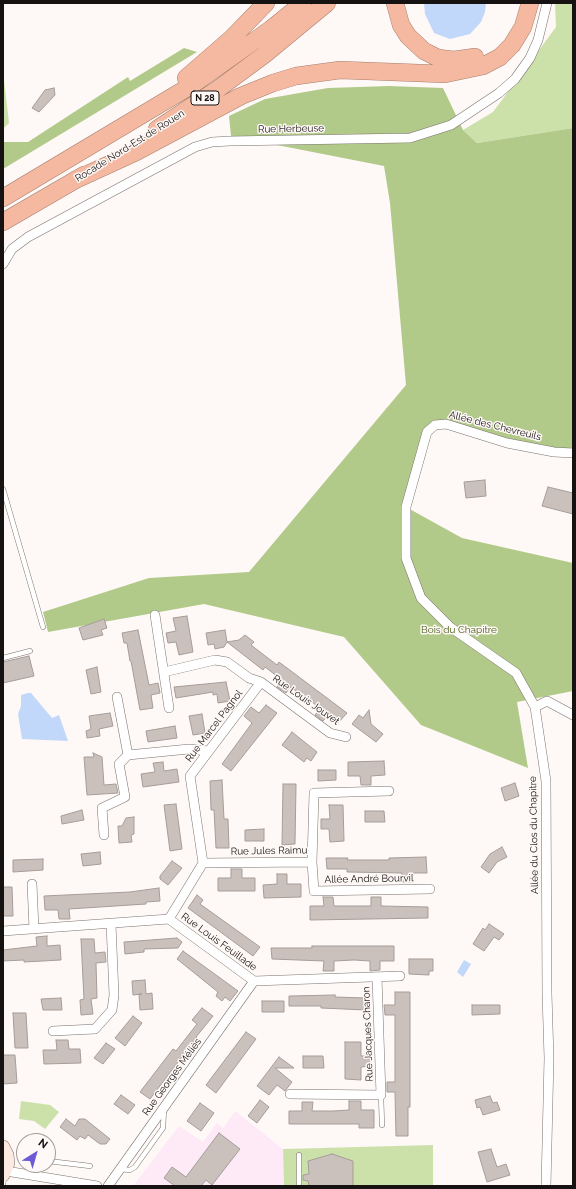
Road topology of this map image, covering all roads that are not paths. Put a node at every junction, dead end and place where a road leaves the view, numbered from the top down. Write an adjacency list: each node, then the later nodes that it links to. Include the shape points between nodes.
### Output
1 (266, 3): 8 (highway, via 227,42)
2 (303, 3): 8 (highway, Rocade Nord-Est de Rouen / N 28, via 228,61)
3 (327, 3): 9 (highway, Rocade Nord-Est de Rouen / N 28, via 218,89)
4 (395, 3): 5 (highway, via 401,24 416,44 438,58 454,60 468,59 495,47 506,38 513,26)
5 (520, 3)
6 (530, 3): 9 (highway, via 524,27 512,45 500,57 483,66 445,74 340,70 296,76 242,96 136,152)
7 (547, 3): 12 (street, Rue Herbeuse, via 538,40 530,58 515,78 499,93 451,125 410,138 230,141 212,142 195,147 28,237 12,249)
8 (132, 122): 10 (highway, Rocade Nord-Est de Rouen / N 28)
9 (75, 180): 11 (highway, Rocade Nord-Est de Rouen / N 28)
10 (3, 198)
11 (3, 222)
12 (3, 264)
13 (435, 425): 14 (street, Allée des Chevreuils, via 446,424 507,443); 23 (street, Allée du Clos du Chapitre, via 427,432 406,507 406,558 421,598 450,627 516,673)
14 (573, 453)
15 (3, 489): 17 (lane)
16 (155, 614): 20 (street)
17 (42, 627)
18 (30, 650): 19 (lane)
19 (3, 658)
20 (164, 672): 21 (street, Rue Louis Jouvet, via 215,660 227,662 249,678); 24 (street)
21 (261, 682): 26 (street, Rue Louis Jouvet, via 330,733); 27 (street, Rue Marcel Pagnol)
22 (117, 696): 28 (street)
23 (535, 707): 25 (street, via 547,701); 57 (street, Allée du Clos du Chapitre, via 546,781 549,1058)
24 (169, 708)
25 (573, 715)
26 (346, 737)
27 (208, 751): 28 (street, via 189,749); 32 (street, Rue Marcel Pagnol, via 190,776)
28 (128, 755): 30 (street, via 120,764 125,797 102,808)
29 (389, 791): 31 (street, Rue Jules Raimu, via 314,793)
30 (104, 835)
31 (312, 862): 32 (street, Rue Jules Raimu); 34 (street, Allée André Bourvil, via 314,891)
32 (203, 863): 35 (street)
33 (32, 884): 37 (street)
34 (430, 890)
35 (169, 919): 36 (street, Rue Louis Feuillade); 41 (street, Rue Louis Feuillade)
36 (111, 924): 37 (street, Rue Louis Feuillade); 42 (street, via 114,995 112,1010 95,1029)
37 (34, 929): 38 (street, Rue Louis Feuillade)
38 (3, 931)
39 (400, 976): 40 (street, Rue Louis Feuillade)
40 (377, 977): 41 (street, Rue Louis Feuillade); 44 (street, Rue Jacques Charon)
41 (254, 981): 55 (street, Rue Georges Méliès)
42 (53, 1031)
43 (290, 1094): 44 (street, Rue Jacques Charon)
44 (381, 1095): 45 (lane)
45 (382, 1125)
46 (3, 1147): 52 (street, via 8,1163)
47 (299, 1155): 56 (lane)
48 (56, 1162): 49 (lane)
49 (90, 1166)
50 (39, 1173): 51 (lane)
51 (38, 1176): 52 (street); 53 (street)
52 (4, 1177)
53 (49, 1182): 54 (street)
54 (97, 1186)
55 (108, 1186)
56 (299, 1186)
57 (546, 1186)

